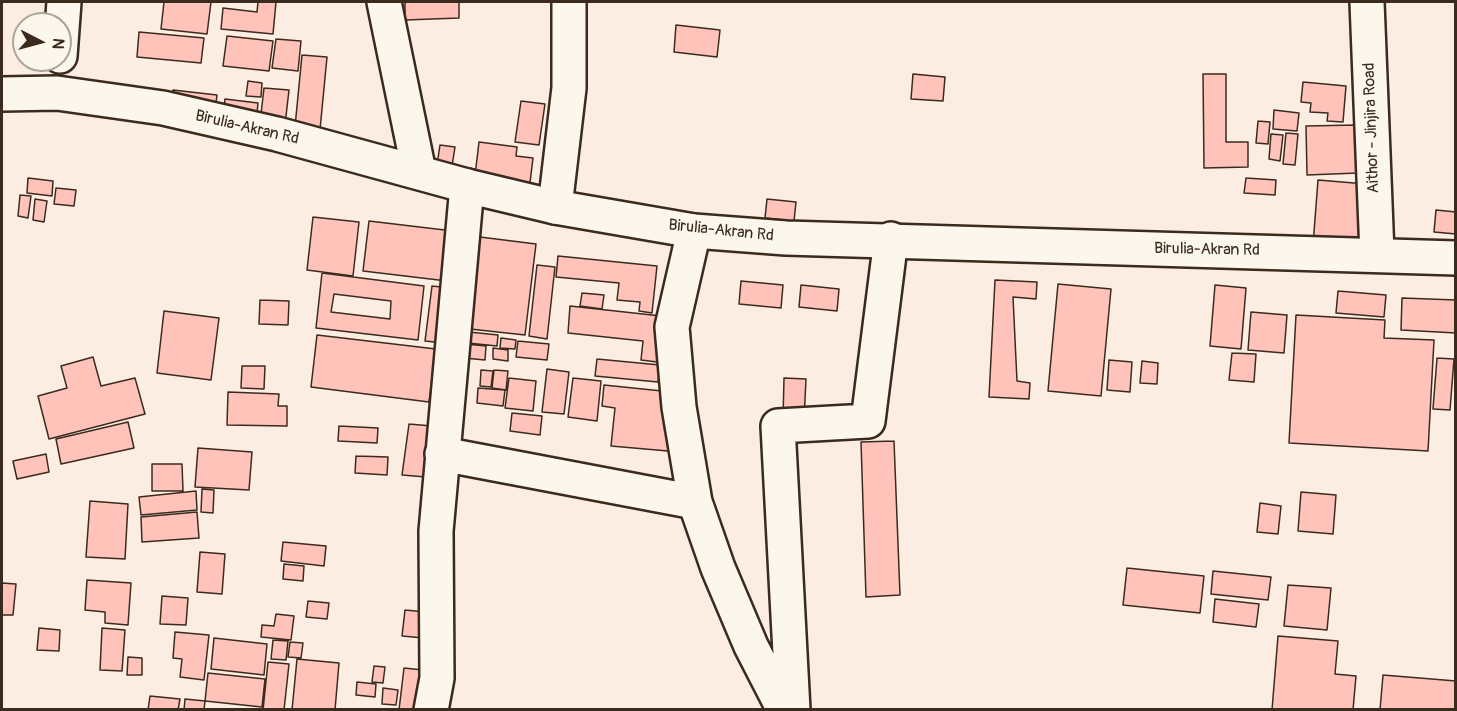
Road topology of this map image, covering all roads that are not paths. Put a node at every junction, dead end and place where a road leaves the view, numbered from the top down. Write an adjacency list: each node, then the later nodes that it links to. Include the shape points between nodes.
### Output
1 (384, 2): 7 (main road)
2 (569, 2): 9 (main road, via 569,88)
3 (1367, 2): 12 (main road, Aithor - Jinjira Road)
4 (59, 72): 5 (main road)
5 (57, 93): 6 (main road, Birulia-Akran Rd); 7 (main road, Birulia-Akran Rd, via 163,108)
6 (2, 94)
7 (419, 172): 8 (main road, Birulia-Akran Rd)
8 (467, 186): 9 (main road, Birulia-Akran Rd); 14 (main road)
9 (555, 207): 10 (main road, Birulia-Akran Rd)
10 (694, 231): 11 (main road, Birulia-Akran Rd, via 786,238); 15 (main road, via 672,327 679,407)
11 (891, 239): 12 (main road, Birulia-Akran Rd); 18 (main road, via 868,421 778,426)
12 (1377, 254): 13 (main road, Birulia-Akran Rd)
13 (1455, 258)
14 (442, 454): 15 (main road); 16 (main road, via 436,531 437,678)
15 (695, 502): 17 (main road, via 751,646)
16 (431, 710)
17 (784, 710)
18 (793, 710)

